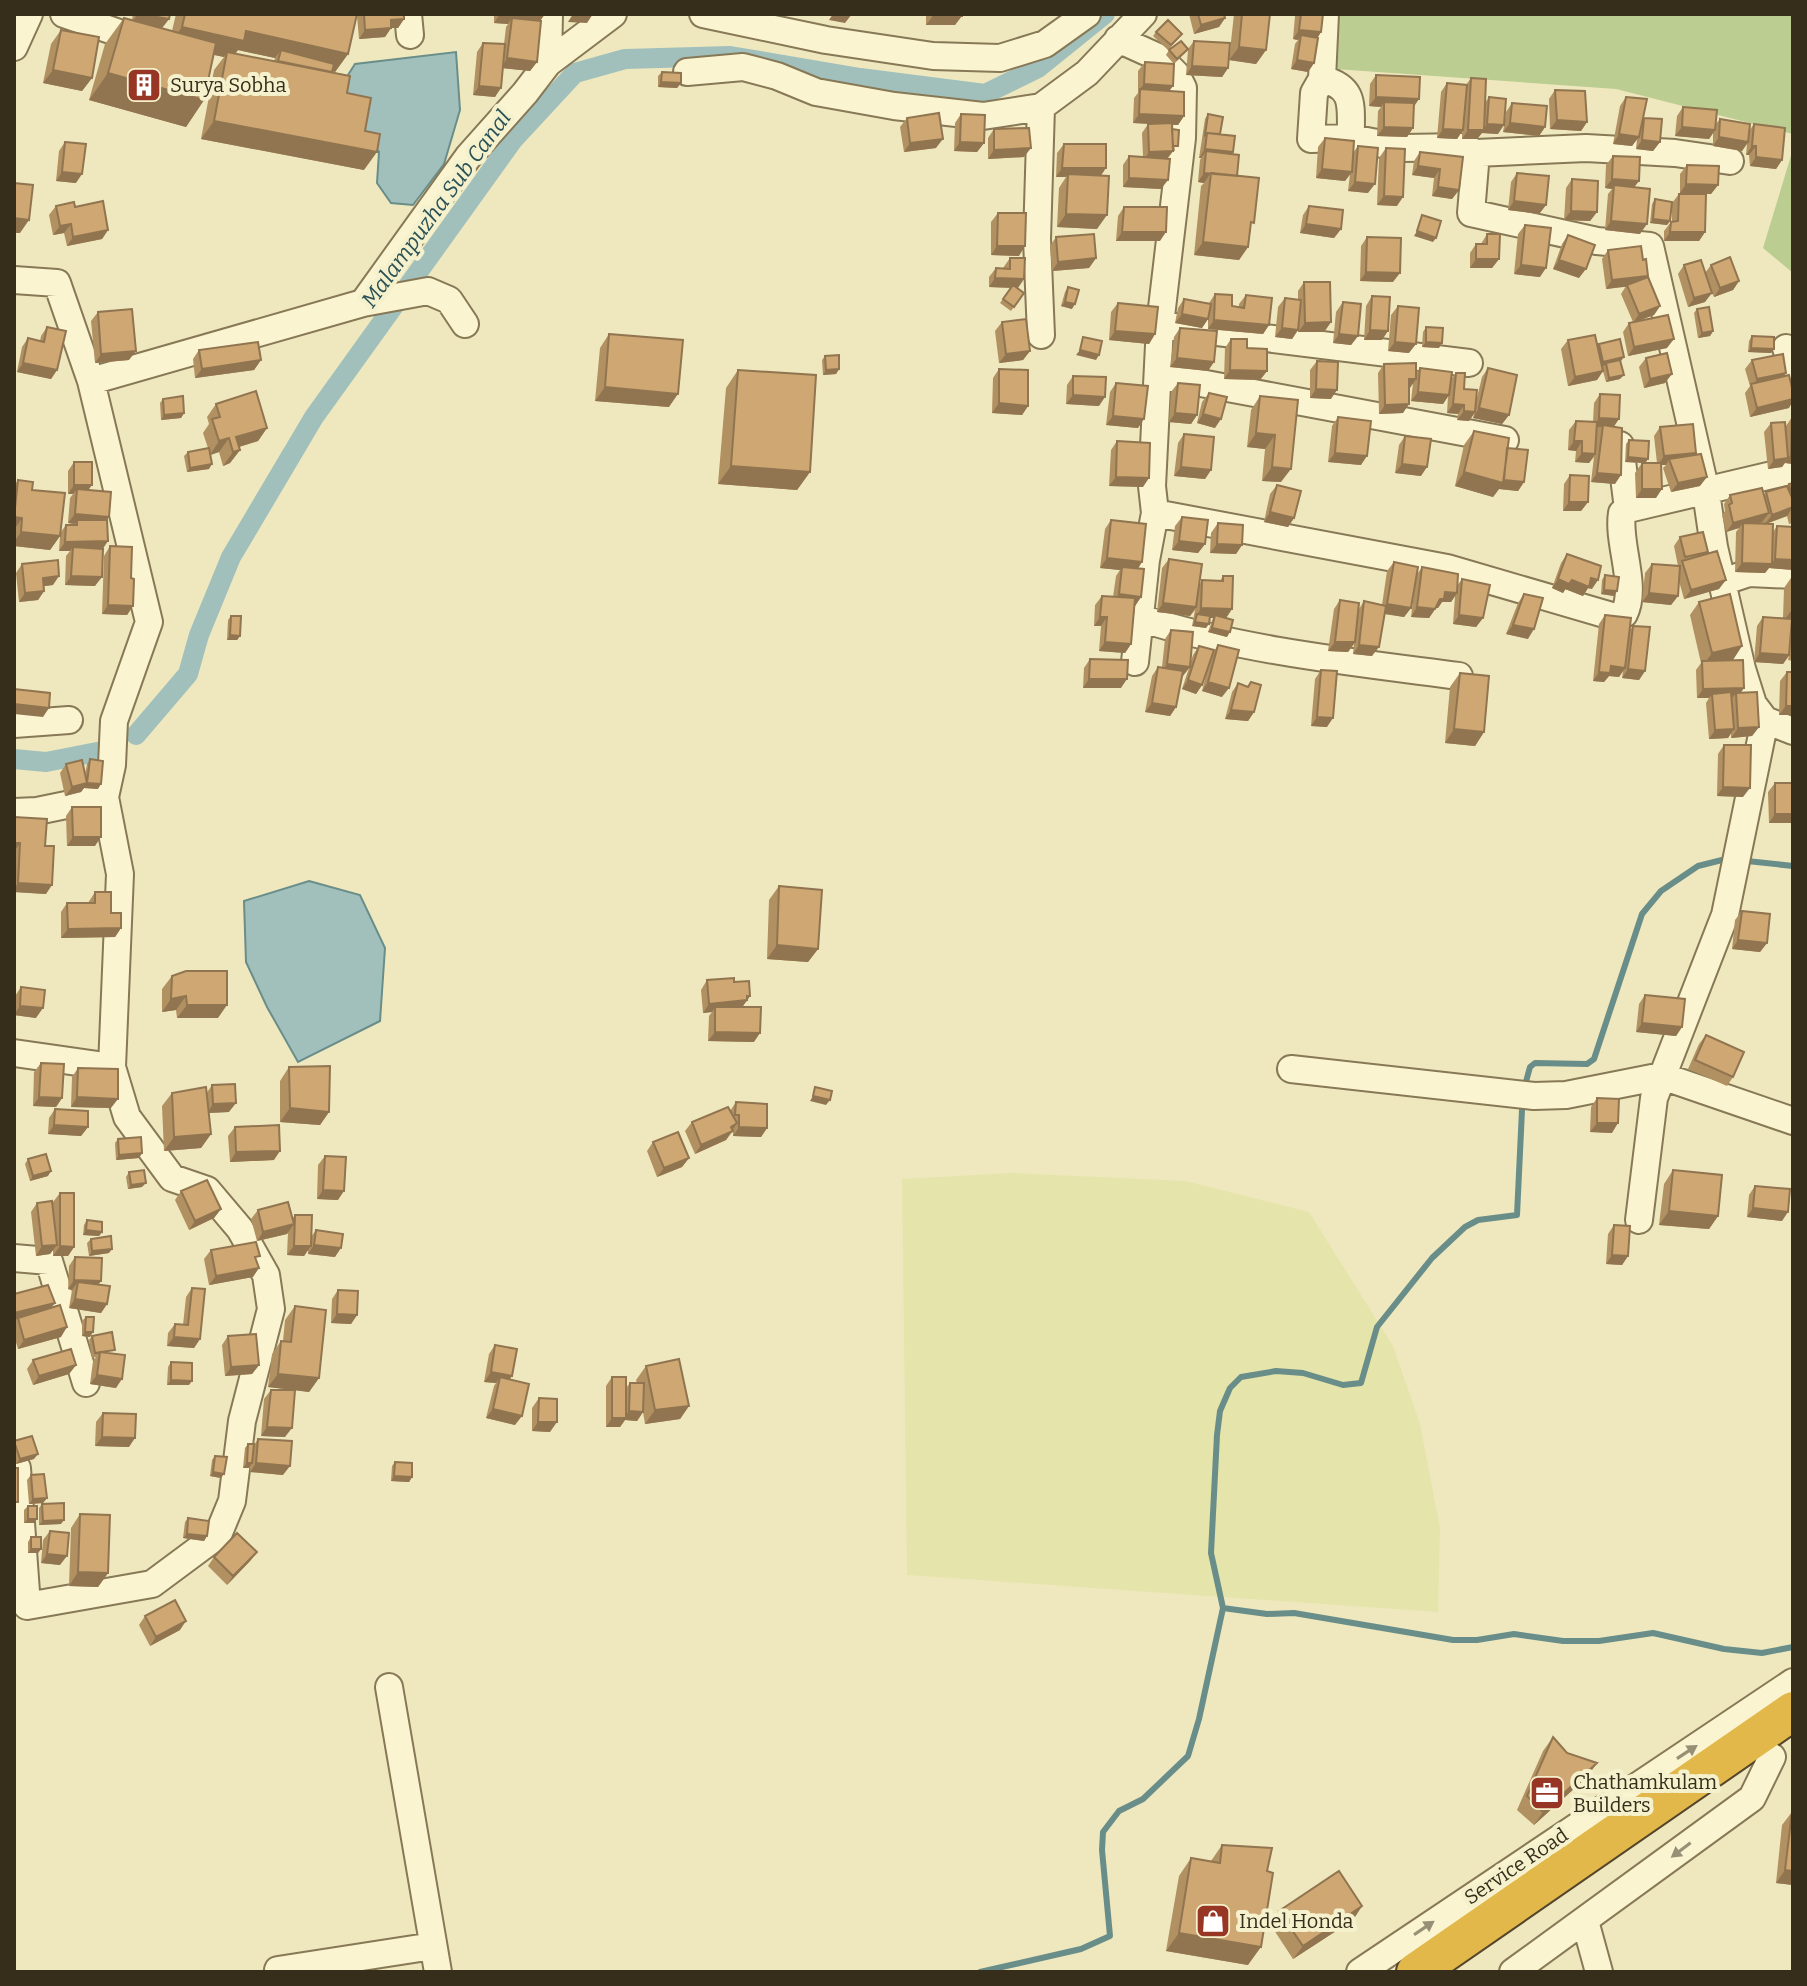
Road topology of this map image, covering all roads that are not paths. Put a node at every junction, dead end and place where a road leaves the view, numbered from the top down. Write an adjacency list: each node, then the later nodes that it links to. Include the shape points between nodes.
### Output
1 (29, 14): 11 (street)
2 (64, 14): 10 (street)
3 (549, 14): 12 (street)
4 (613, 14): 12 (street)
5 (703, 14): 6 (street, via 933,56 1000,58 1045,44)
6 (1087, 14)
7 (1143, 14): 9 (street)
8 (1325, 14): 14 (street)
9 (1118, 39): 15 (street, via 1087,73); 22 (street, via 1160,58 1183,88)
10 (149, 43)
11 (14, 47)
12 (548, 63): 20 (street, via 468,157)
13 (687, 72): 15 (street, via 743,67 816,92 983,116)
14 (1322, 79): 16 (street, via 1339,84 1350,96); 16 (street, via 1314,93 1311,139)
15 (1041, 107): 23 (street)
16 (1351, 138): 17 (street, via 1403,148 1463,147)
17 (1476, 153): 18 (street, via 1586,148); 30 (street, via 1471,213 1597,241 1650,246)
18 (1730, 161)
19 (14, 280): 26 (street, via 57,283)
20 (363, 303): 21 (street, via 428,291 449,300); 26 (street)
21 (465, 324)
22 (1160, 325): 24 (street); 25 (street)
23 (1041, 335)
24 (1469, 363)
25 (1158, 375): 27 (street); 32 (street)
26 (91, 381): 42 (street, via 149,622 114,721)
27 (1505, 440)
28 (1620, 445): 31 (street)
29 (1793, 470): 30 (street)
30 (1706, 492): 31 (street); 34 (street)
31 (1628, 509): 32 (street, via 1621,522 1627,609 1615,617 1447,568)
32 (1155, 513): 35 (street)
33 (1793, 575): 34 (street, via 1749,573)
34 (1722, 582): 39 (street, via 1753,704)
35 (1140, 618): 36 (street); 37 (street, via 1237,644)
36 (1135, 662)
37 (1459, 676)
38 (69, 720): 40 (street)
39 (1765, 720): 41 (street); 47 (street, via 1725,915)
40 (14, 724)
41 (1793, 731)
42 (105, 797): 43 (street); 45 (street, via 120,874)
43 (14, 812)
44 (14, 1053): 45 (street)
45 (112, 1067): 52 (street, via 127,1117 172,1178 207,1190 240,1229 266,1275 271,1309 242,1421 232,1501 218,1535 152,1584 27,1606)
46 (1291, 1069): 47 (street, via 1534,1096)
47 (1662, 1076): 48 (street); 49 (street, via 1654,1098)
48 (1793, 1121)
49 (1639, 1220)
50 (14, 1258): 51 (street, via 49,1261)
51 (86, 1383)
52 (14, 1463)
53 (1793, 1682): 60 (street, Service Road, one-way to 53)
54 (389, 1687): 58 (street)
55 (1793, 1711): 61 (highway)
56 (1783, 1750): 57 (street, one-way to 57, via 1752,1798); 62 (highway)
57 (1585, 1921): 63 (street); 64 (street)
58 (435, 1959): 59 (street)
59 (279, 1972)
60 (1360, 1972)
61 (1416, 1972)
62 (1457, 1972)
63 (1513, 1972)
64 (1599, 1972)

